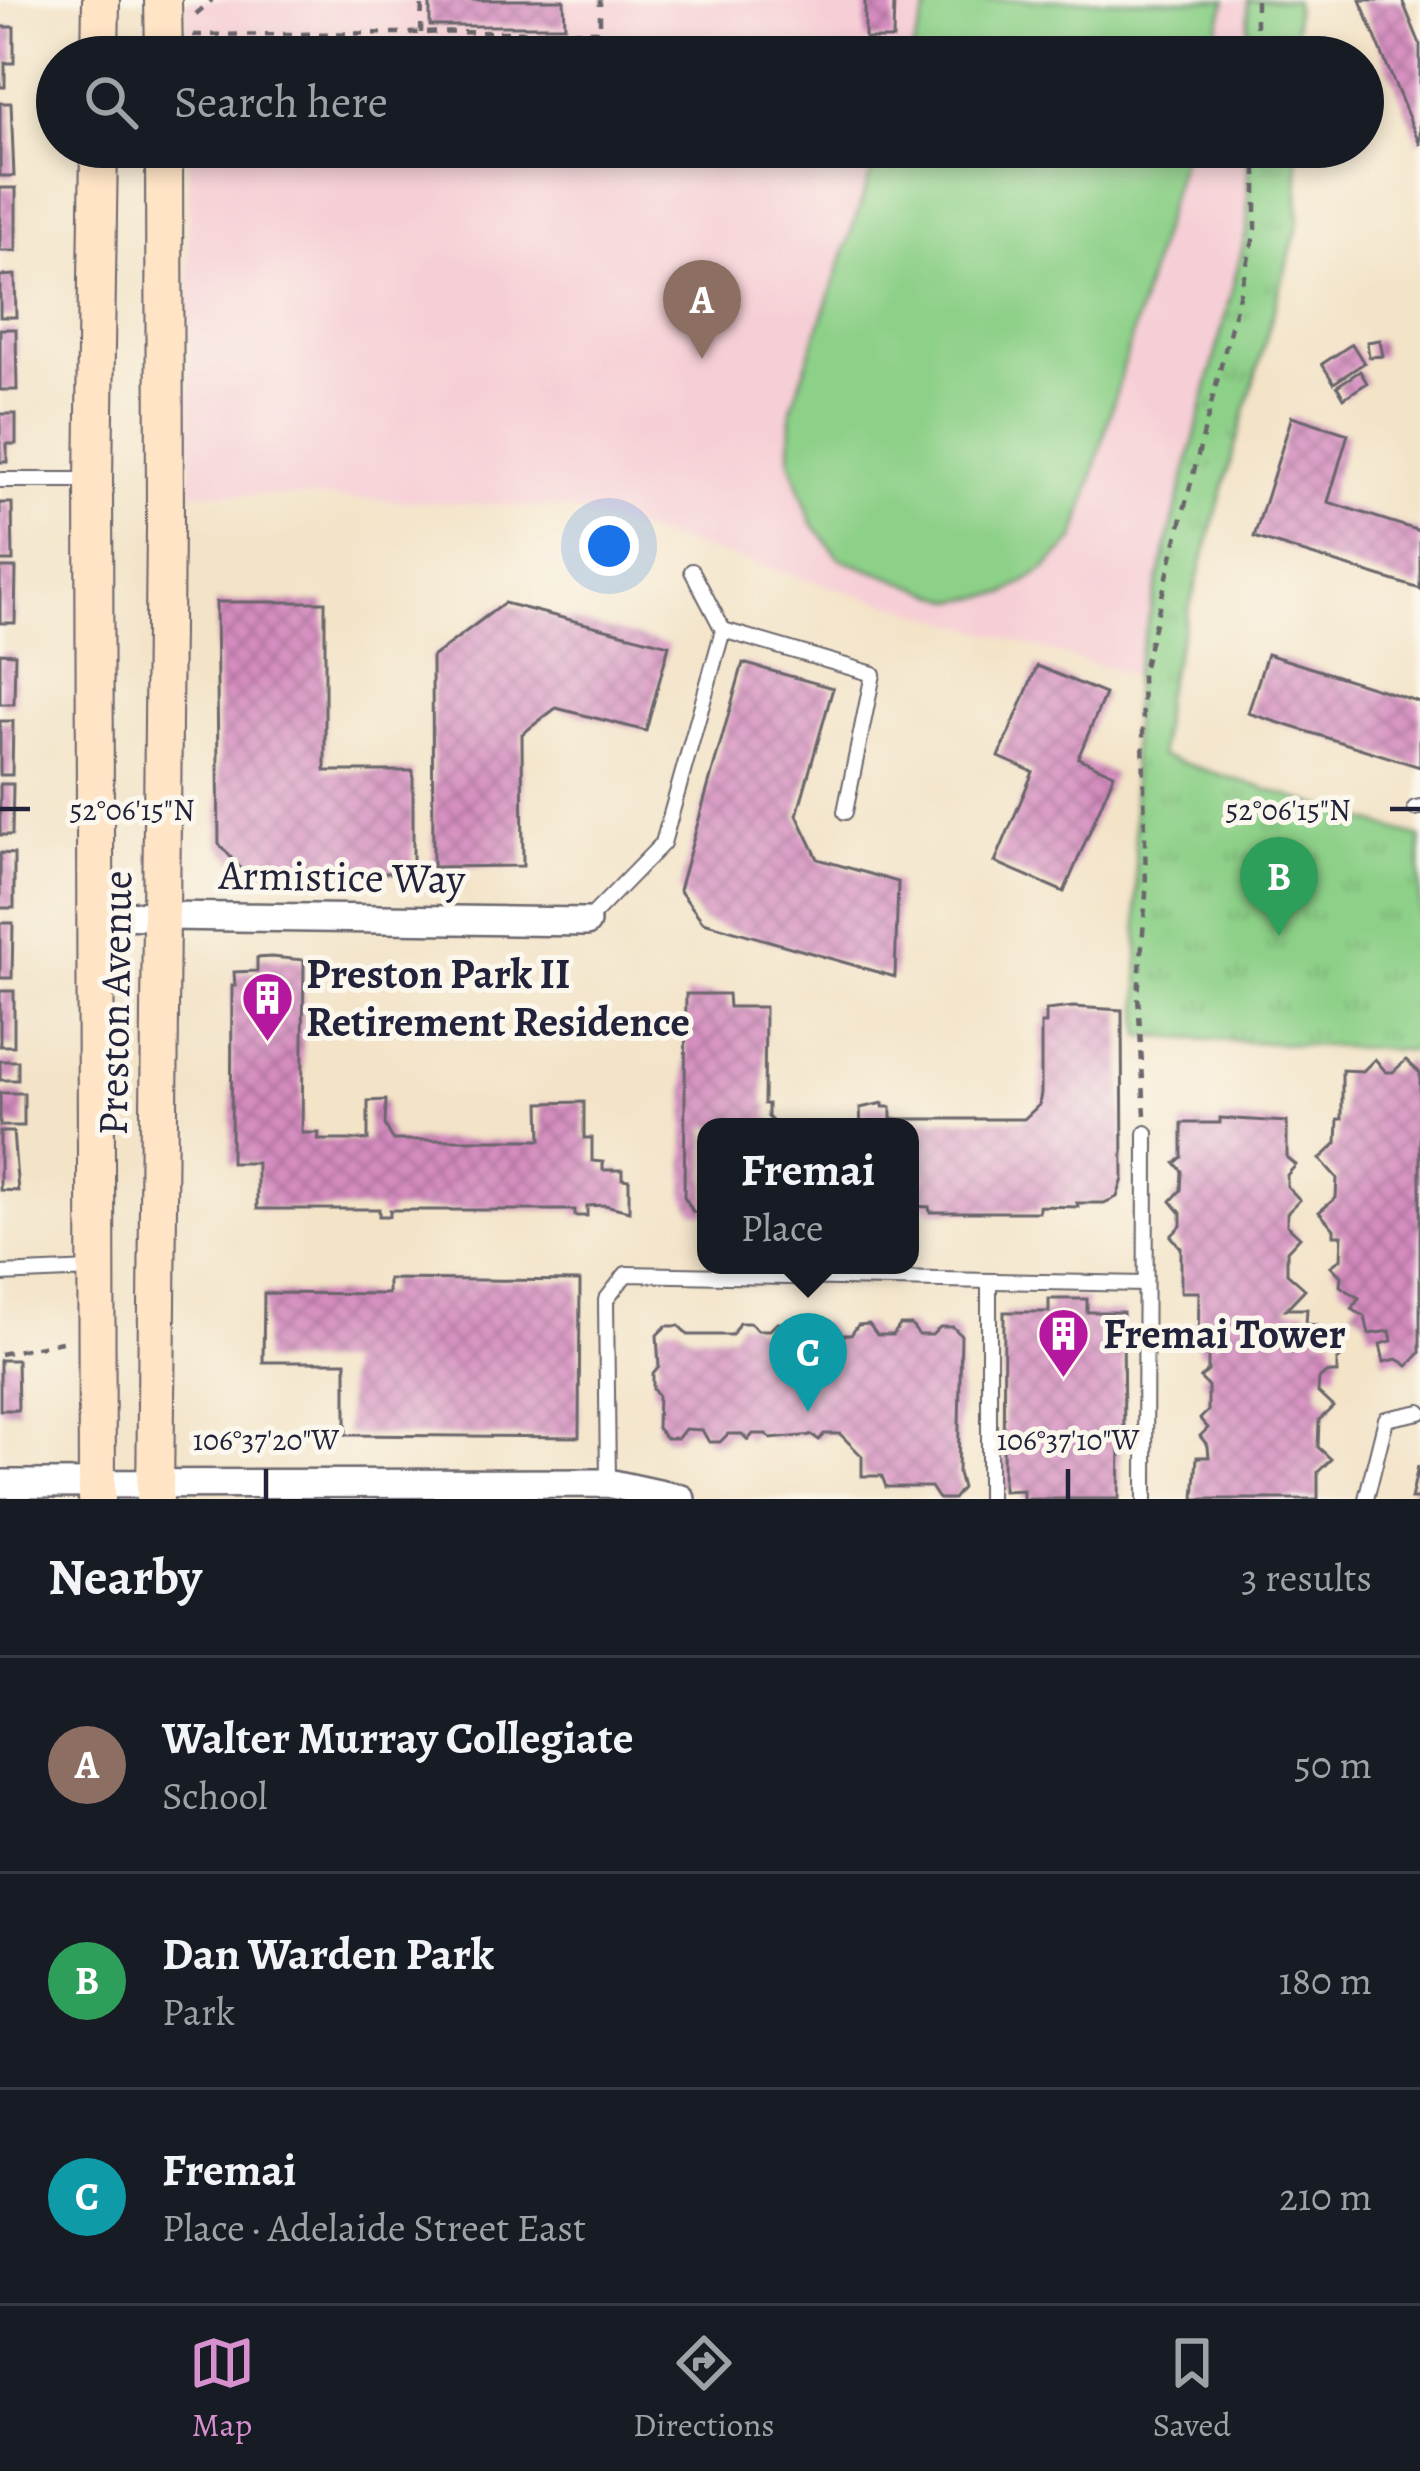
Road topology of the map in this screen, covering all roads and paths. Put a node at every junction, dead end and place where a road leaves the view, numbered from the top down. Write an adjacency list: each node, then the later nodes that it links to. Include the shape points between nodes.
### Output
1 (101, 0): 7 (main road)
2 (163, 0): 8 (main road)
3 (422, 0): 6 (path)
4 (600, 0): 6 (path, via 600,31)
5 (1256, 0): 10 (path)
6 (421, 34): 9 (path)
7 (100, 36)
8 (171, 36)
9 (380, 36)
10 (1256, 36)
11 (99, 168): 15 (main road, Preston Avenue)
12 (164, 168): 20 (main road, Preston Avenue)
13 (1256, 168): 22 (path, via 1256,229 1142,674 1146,894 1138,996)
14 (0, 480): 15 (lane)
15 (94, 480): 19 (main road, Preston Avenue)
16 (692, 571): 17 (lane)
17 (723, 630): 18 (lane, via 873,674); 21 (lane, via 663,843)
18 (845, 812)
19 (97, 914): 20 (street, Armistice Way); 23 (main road, Preston Avenue)
20 (159, 916): 21 (street, Armistice Way); 33 (main road, Preston Avenue)
21 (586, 922)
22 (1146, 1132): 26 (lane)
23 (97, 1270): 24 (lane); 32 (main road, Preston Avenue)
24 (0, 1274)
25 (988, 1281): 26 (lane); 30 (lane, via 626,1274 606,1300); 35 (lane)
26 (1145, 1285): 36 (lane)
27 (73, 1340): 28 (path)
28 (0, 1354)
29 (1420, 1412): 37 (lane, via 1386,1420)
30 (608, 1483): 33 (street); 34 (street)
31 (0, 1484): 32 (street)
32 (97, 1491): 33 (street)
33 (155, 1492)
34 (681, 1499)
35 (989, 1499)
36 (1145, 1499)
37 (1366, 1499)

